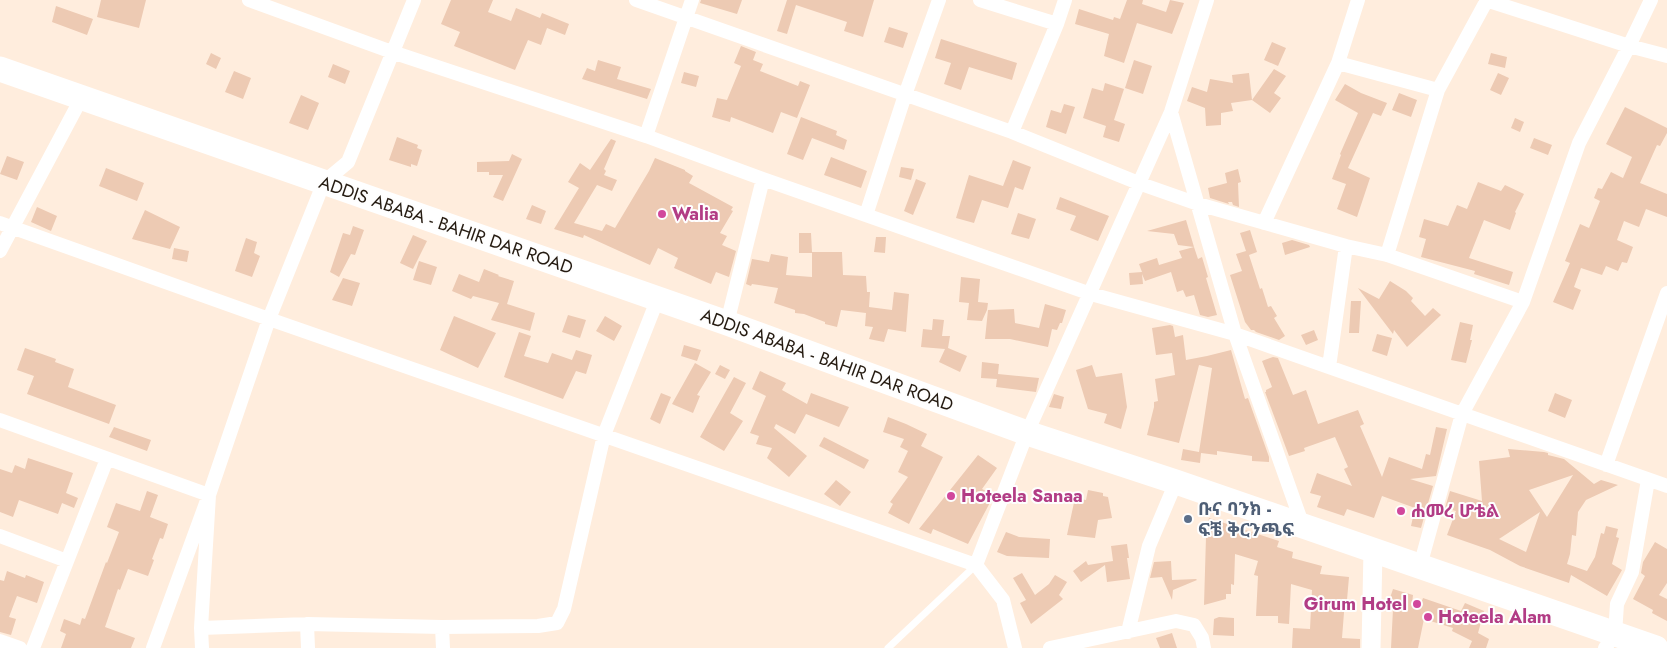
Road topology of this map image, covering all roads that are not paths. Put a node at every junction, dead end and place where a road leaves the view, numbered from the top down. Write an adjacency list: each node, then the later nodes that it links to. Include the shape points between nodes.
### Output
1 (249, 0): 15 (street)
2 (414, 0): 15 (street)
3 (636, 0): 12 (street)
4 (692, 0): 12 (street)
5 (939, 0): 20 (street)
6 (980, 0): 13 (street)
7 (1065, 0): 13 (street)
8 (1207, 0): 22 (street)
9 (1358, 0): 17 (street)
10 (1487, 0): 14 (street); 19 (street)
11 (1651, 0): 14 (street)
12 (686, 18): 20 (street); 24 (street)
13 (1057, 24): 23 (street)
14 (1629, 46): 16 (street); 39 (street, via 1579,143)
15 (392, 52): 24 (street); 26 (street, via 348,162)
16 (1667, 56)
17 (1338, 63): 19 (street); 31 (street)
18 (0, 69): 21 (highway, ADDIS ABABA - BAHIR DAR ROAD)
19 (1438, 90): 35 (street)
20 (905, 95): 23 (street); 29 (street)
21 (82, 97): 26 (highway, ADDIS ABABA - BAHIR DAR ROAD); 32 (street)
22 (1172, 112): 27 (street); 28 (street)
23 (1012, 132): 27 (street)
24 (646, 136): 25 (street)
25 (763, 179): 29 (street); 41 (street)
26 (324, 182): 38 (highway, ADDIS ABABA - BAHIR DAR ROAD); 40 (street)
27 (1140, 184): 28 (street); 37 (street)
28 (1198, 204): 31 (street); 42 (street)
29 (866, 215): 37 (street)
30 (0, 222): 32 (street)
31 (1264, 223): 33 (street)
32 (14, 228): 34 (street); 40 (street)
33 (1346, 246): 35 (street); 43 (street)
34 (0, 251)
35 (1387, 255): 39 (street)
36 (1667, 293): 49 (street)
37 (1091, 294): 42 (street); 46 (street)
38 (658, 298): 41 (highway, ADDIS ABABA - BAHIR DAR ROAD); 47 (street)
39 (1523, 302): 44 (street)
40 (269, 318): 47 (street); 53 (street)
41 (727, 323): 46 (highway, ADDIS ABABA - BAHIR DAR ROAD)
42 (1235, 334): 43 (street); 54 (street)
43 (1328, 367): 44 (street)
44 (1462, 414): 49 (street); 59 (street)
45 (0, 420): 48 (street)
46 (1027, 433): 51 (highway, ADDIS ABABA - BAHIR DAR ROAD); 58 (street)
47 (604, 435): 58 (street); 61 (street, via 564,609 557,622 538,626)
48 (107, 459): 53 (street); 57 (street)
49 (1606, 465): 50 (street)
50 (1648, 480): 52 (street); 65 (street, via 1632,572 1617,604)
51 (1176, 482): 54 (highway, ADDIS ABABA - BAHIR DAR ROAD); 63 (street, via 1148,546)
52 (1667, 486)
53 (209, 495): 62 (street); 68 (street)
54 (1304, 526): 56 (highway, ADDIS ABABA - BAHIR DAR ROAD)
55 (0, 536): 57 (street)
56 (1372, 550): 59 (highway, ADDIS ABABA - BAHIR DAR ROAD); 76 (street)
57 (67, 561): 67 (street)
58 (976, 565): 72 (lane); 73 (street, via 1003,600)
59 (1420, 566): 65 (highway, ADDIS ABABA - BAHIR DAR ROAD)
60 (307, 624): 61 (street); 62 (street); 70 (street)
61 (442, 627): 71 (street)
62 (201, 628): 69 (street)
63 (1128, 632): 74 (street); 75 (street, via 1176,621 1194,625)
64 (0, 641): 66 (street)
65 (1610, 641): 77 (highway, ADDIS ABABA - BAHIR DAR ROAD)
66 (20, 648)
67 (33, 648)
68 (153, 648)
69 (202, 648)
70 (308, 648)
71 (443, 648)
72 (888, 648)
73 (1015, 648)
74 (1050, 648)
75 (1204, 648)
76 (1370, 648)
77 (1656, 648)

